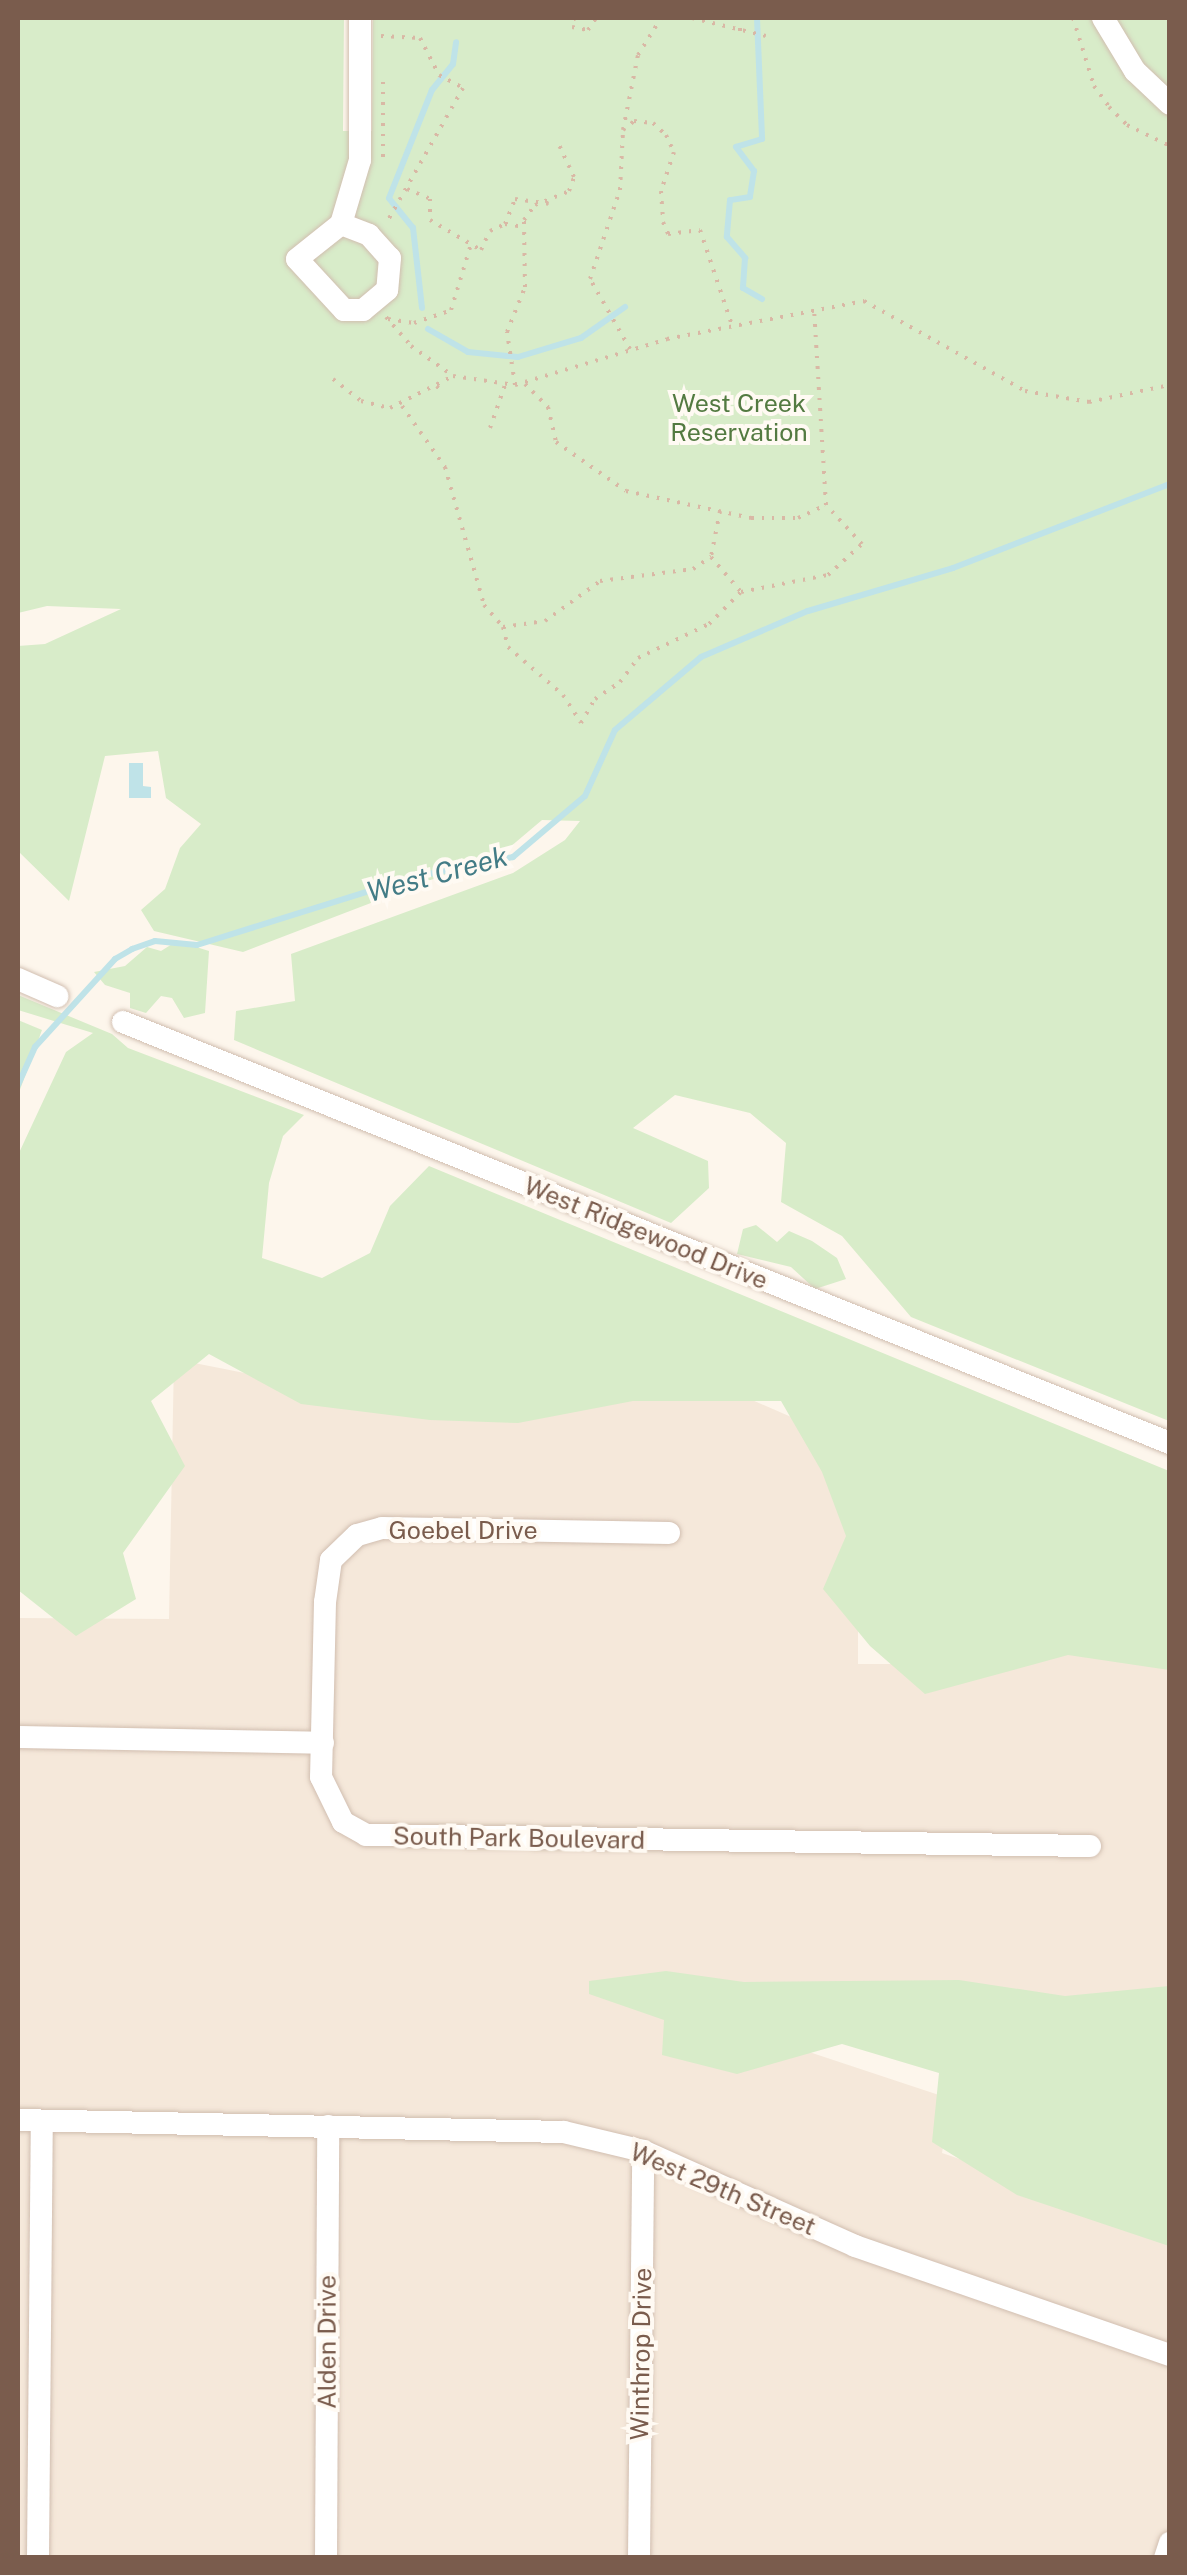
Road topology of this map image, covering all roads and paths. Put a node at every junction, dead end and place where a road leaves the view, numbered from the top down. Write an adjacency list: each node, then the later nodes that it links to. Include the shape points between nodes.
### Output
1 (360, 18): 28 (street, via 360,160)
2 (382, 18): 13 (path)
3 (574, 18): 10 (path)
4 (596, 18): 10 (path, via 588,30)
5 (662, 18): 18 (path, via 638,54)
6 (696, 18): 11 (path)
7 (740, 18): 11 (path)
8 (1073, 18): 20 (path, via 1094,86 1109,108 1127,126)
9 (1103, 18): 17 (street, via 1135,70)
10 (572, 28): 12 (path)
11 (740, 31): 14 (path)
12 (570, 34)
13 (382, 36): 15 (path); 22 (path, via 420,38 435,70 463,88)
14 (766, 36)
15 (382, 51)
16 (383, 67): 21 (path, via 387,119)
17 (1170, 104)
18 (623, 130): 35 (path, via 634,121 653,123 666,135 674,158 661,190 662,222 668,234 696,230); 36 (path, via 615,209 590,268 600,304)
19 (558, 143): 25 (path, via 574,177)
20 (1170, 146)
21 (381, 166)
22 (407, 189): 24 (path); 26 (path)
23 (439, 198): 24 (path)
24 (430, 199): 32 (path, via 430,220)
25 (550, 204): 29 (path, via 520,195); 30 (path, via 528,210)
26 (392, 215)
27 (372, 219): 31 (path)
28 (341, 224): 34 (street, via 369,235 390,258); 34 (street, via 297,259 344,310)
29 (506, 224): 30 (path); 32 (path, via 490,231 481,250)
30 (525, 227): 41 (path, via 524,287 510,316)
31 (388, 232)
32 (471, 242): 34 (path, via 451,310 414,323)
33 (814, 306): 35 (path); 42 (path, via 864,300 1000,382 1055,399 1104,401); 47 (path)
34 (386, 310): 37 (path, via 411,346)
35 (732, 325): 36 (path)
36 (630, 350): 40 (path)
37 (453, 376): 39 (path); 43 (path)
38 (333, 379): 45 (path, via 361,401)
39 (505, 384): 41 (path); 46 (path)
40 (525, 384): 41 (path); 48 (path, via 548,407 556,442 584,467 626,491)
41 (515, 385)
42 (1170, 385)
43 (437, 386): 44 (path); 45 (path)
44 (442, 394)
45 (402, 406): 51 (path, via 445,467 484,605)
46 (490, 428)
47 (826, 505): 48 (path, via 798,518); 50 (path, via 862,544 828,575)
48 (720, 511): 49 (path)
49 (711, 557): 50 (path); 51 (path, via 694,569 600,581 544,621)
50 (741, 592): 51 (path, via 709,624 638,658 620,682 594,699 581,724 563,695 508,647)
51 (503, 627)
52 (18, 979): 53 (street)
53 (57, 996)
54 (124, 1022): 55 (street, West Ridgewood Drive)
55 (1170, 1443)
56 (668, 1533): 58 (street, Goebel Drive, via 382,1528 357,1535 331,1560)
57 (18, 1737): 58 (street)
58 (322, 1743): 59 (street, South Park Boulevard, via 326,1797 342,1822 366,1835)
59 (1090, 1846)
60 (18, 2120): 61 (street, West 29th Street)
61 (42, 2120): 62 (street, West 29th Street); 66 (street)
62 (328, 2126): 63 (street, West 29th Street, via 564,2132); 67 (street, Alden Drive)
63 (643, 2151): 64 (street, West 29th Street, via 856,2246); 68 (street, Winthrop Drive)
64 (1170, 2355)
65 (1170, 2544): 69 (street)
66 (38, 2558)
67 (326, 2558)
68 (639, 2558)
69 (1165, 2558)

